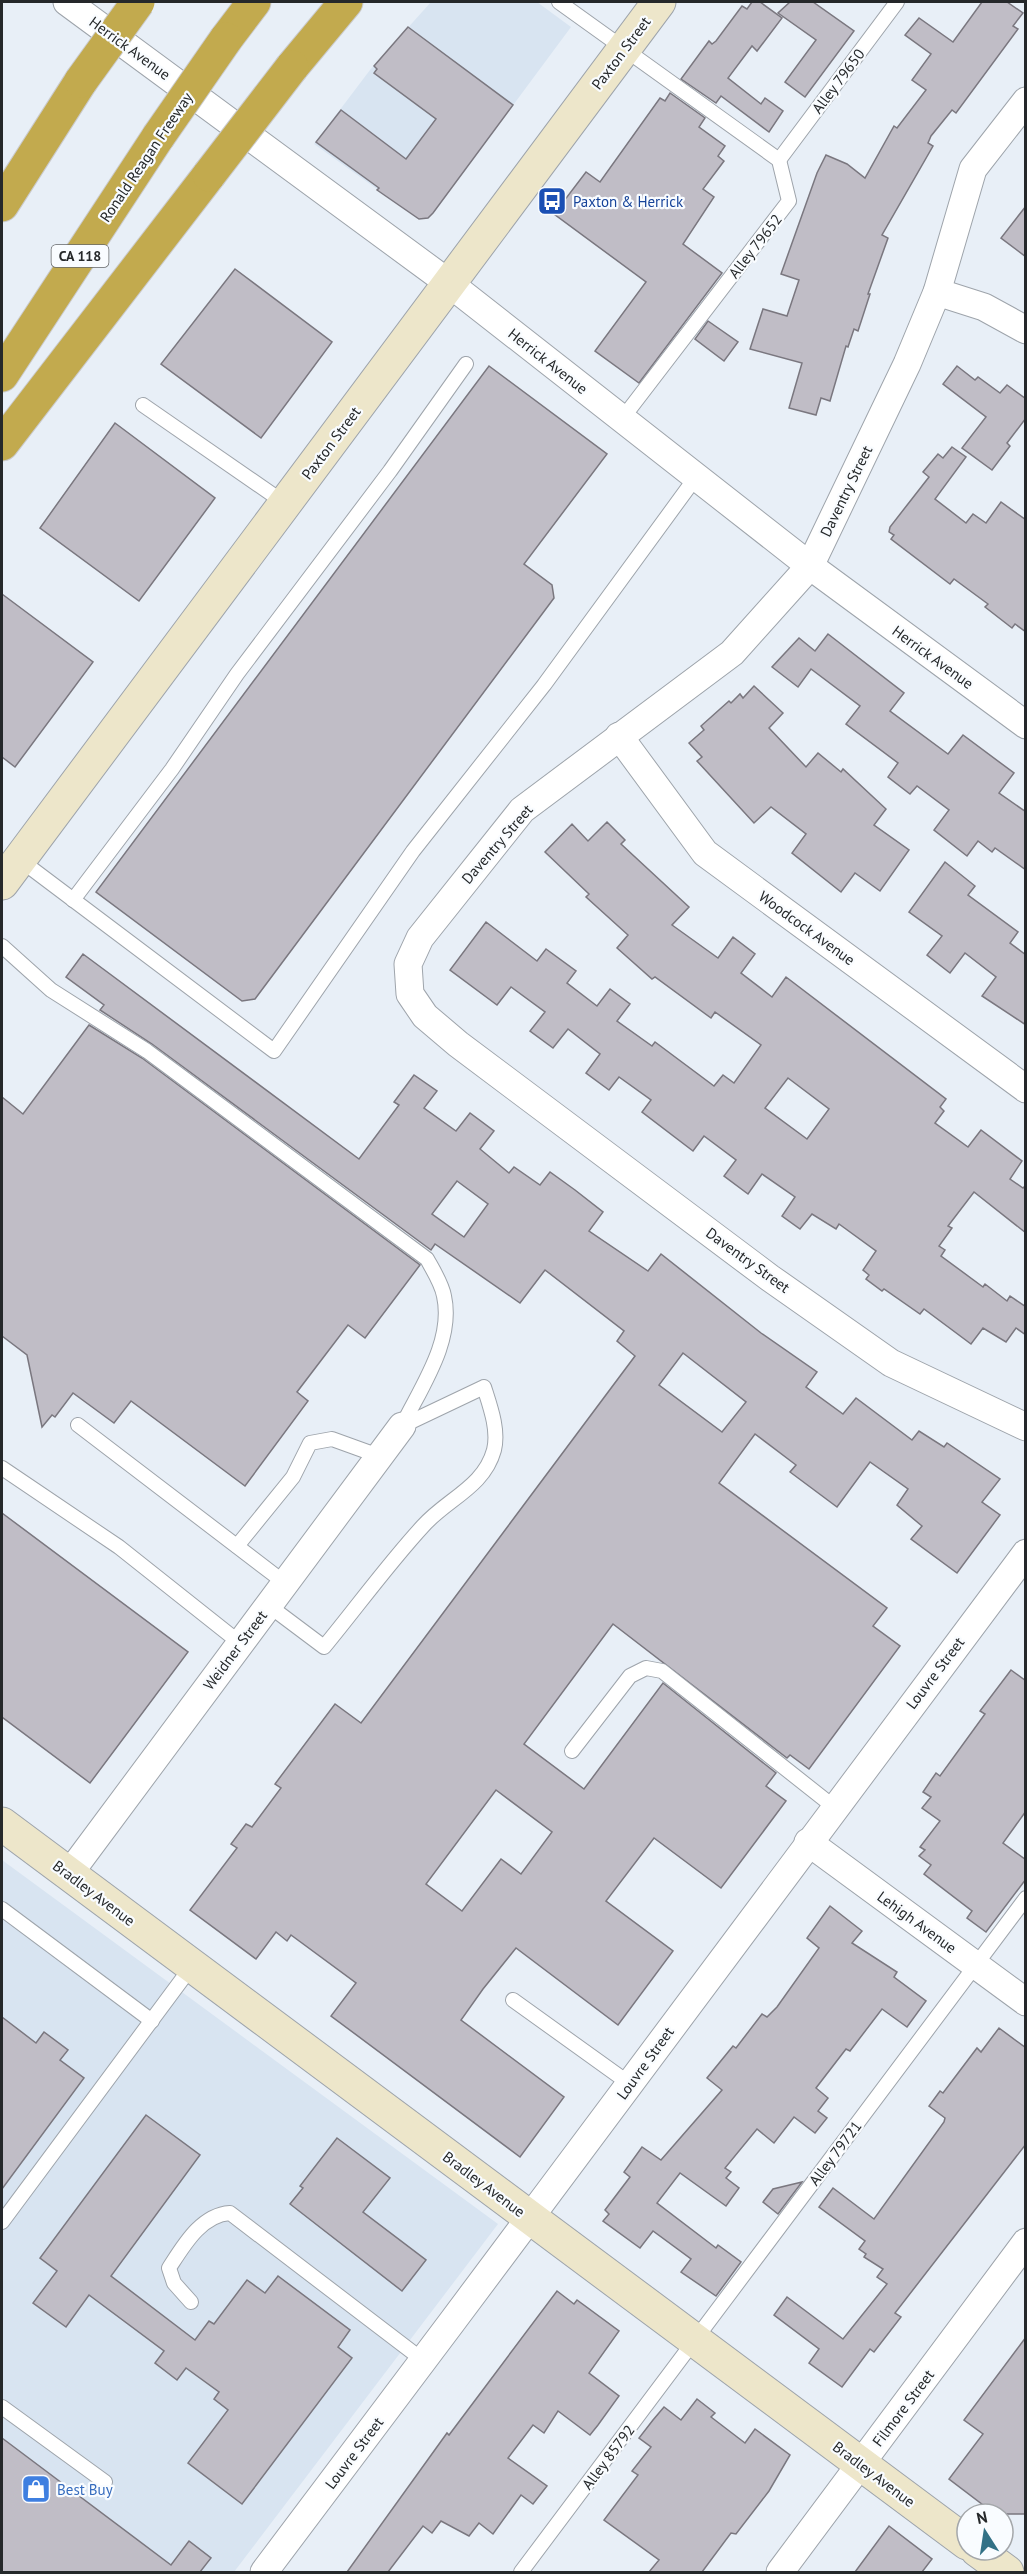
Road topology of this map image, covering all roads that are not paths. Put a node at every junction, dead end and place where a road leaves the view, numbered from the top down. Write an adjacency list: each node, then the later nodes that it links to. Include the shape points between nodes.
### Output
1 (67, 2): 12 (street, Herrick Avenue)
2 (138, 2): 11 (highway, bridge, via 81,81)
3 (254, 2): 16 (highway, Ronald Reagan Freeway / CA 118, bridge, via 158,137)
4 (346, 2): 19 (highway, bridge)
5 (559, 2): 8 (lane)
6 (659, 2): 8 (street, Paxton Street)
7 (897, 2): 10 (lane, Alley 79650)
8 (624, 50): 10 (lane); 12 (street, Paxton Street)
9 (1026, 101): 13 (street, Daventry Street, via 973,169)
10 (780, 160): 18 (lane, Alley 79652, via 789,201)
11 (2, 205)
12 (450, 284): 18 (street, Herrick Avenue); 21 (street, Paxton Street)
13 (937, 292): 14 (street, via 984,307); 22 (street, Daventry Street)
14 (1026, 330)
15 (466, 364): 26 (lane)
16 (2, 375)
17 (143, 405): 21 (lane)
18 (622, 419): 20 (street, Herrick Avenue)
19 (2, 444)
20 (696, 477): 22 (street, Herrick Avenue); 26 (lane, via 544,685 413,850 274,1051)
21 (286, 504): 25 (street, Paxton Street)
22 (810, 567): 23 (street, Herrick Avenue); 24 (street, Daventry Street, via 732,653)
23 (1026, 725)
24 (619, 736): 28 (street, Woodcock Avenue, via 705,853); 31 (street, Daventry Street, via 522,810 420,938 408,964 410,994 425,1016 458,1044 770,1278 891,1363)
25 (10, 871): 26 (lane)
26 (73, 900)
27 (2, 946): 30 (lane, via 51,990 147,1051 427,1258 444,1294 447,1323 437,1354)
28 (1026, 1089)
29 (78, 1425): 34 (lane)
30 (402, 1426): 32 (street, Weidner Street); 37 (lane, via 484,1387 493,1419 494,1448 484,1472 424,1524 324,1647)
31 (1026, 1427)
32 (380, 1456): 34 (lane, via 332,1439 310,1443 293,1477); 36 (street, Weidner Street)
33 (2, 1468): 38 (lane, via 119,1547)
34 (237, 1546): 36 (lane)
35 (1026, 1554): 40 (street, Louvre Street)
36 (285, 1583): 37 (street, Weidner Street)
37 (268, 1605): 38 (street, Weidner Street)
38 (240, 1643): 43 (street, Weidner Street)
39 (572, 1751): 40 (lane, via 630,1676 646,1668 662,1671)
40 (834, 1807): 42 (street, Louvre Street)
41 (2, 1824): 43 (street, Bradley Avenue)
42 (808, 1842): 46 (street, Lehigh Avenue); 51 (street, Louvre Street)
43 (69, 1874): 47 (street, Bradley Avenue)
44 (1026, 1898): 46 (lane, Alley 79721)
45 (2, 1909): 50 (lane)
46 (976, 1965): 49 (street, Lehigh Avenue); 56 (lane, Alley 79721)
47 (192, 1966): 50 (lane); 52 (street, Bradley Avenue)
48 (513, 2000): 51 (lane)
49 (1026, 2002)
50 (152, 2021): 53 (lane)
51 (630, 2084): 52 (street, Louvre Street)
52 (531, 2219): 56 (street, Bradley Avenue); 57 (street, Louvre Street)
53 (2, 2222)
54 (1026, 2242): 59 (street, Filmore Street)
55 (191, 2302): 57 (lane, via 174,2283 169,2268 190,2235 218,2214 230,2213)
56 (694, 2341): 59 (street, Bradley Avenue); 64 (lane, Alley 85792)
57 (424, 2361): 63 (street, Louvre Street)
58 (2, 2407): 60 (lane)
59 (860, 2464): 61 (street, Bradley Avenue); 65 (street, Filmore Street)
60 (105, 2482)
61 (955, 2534)
62 (993, 2562): 66 (street)
63 (264, 2572)
64 (521, 2572)
65 (780, 2572)
66 (1007, 2572)

